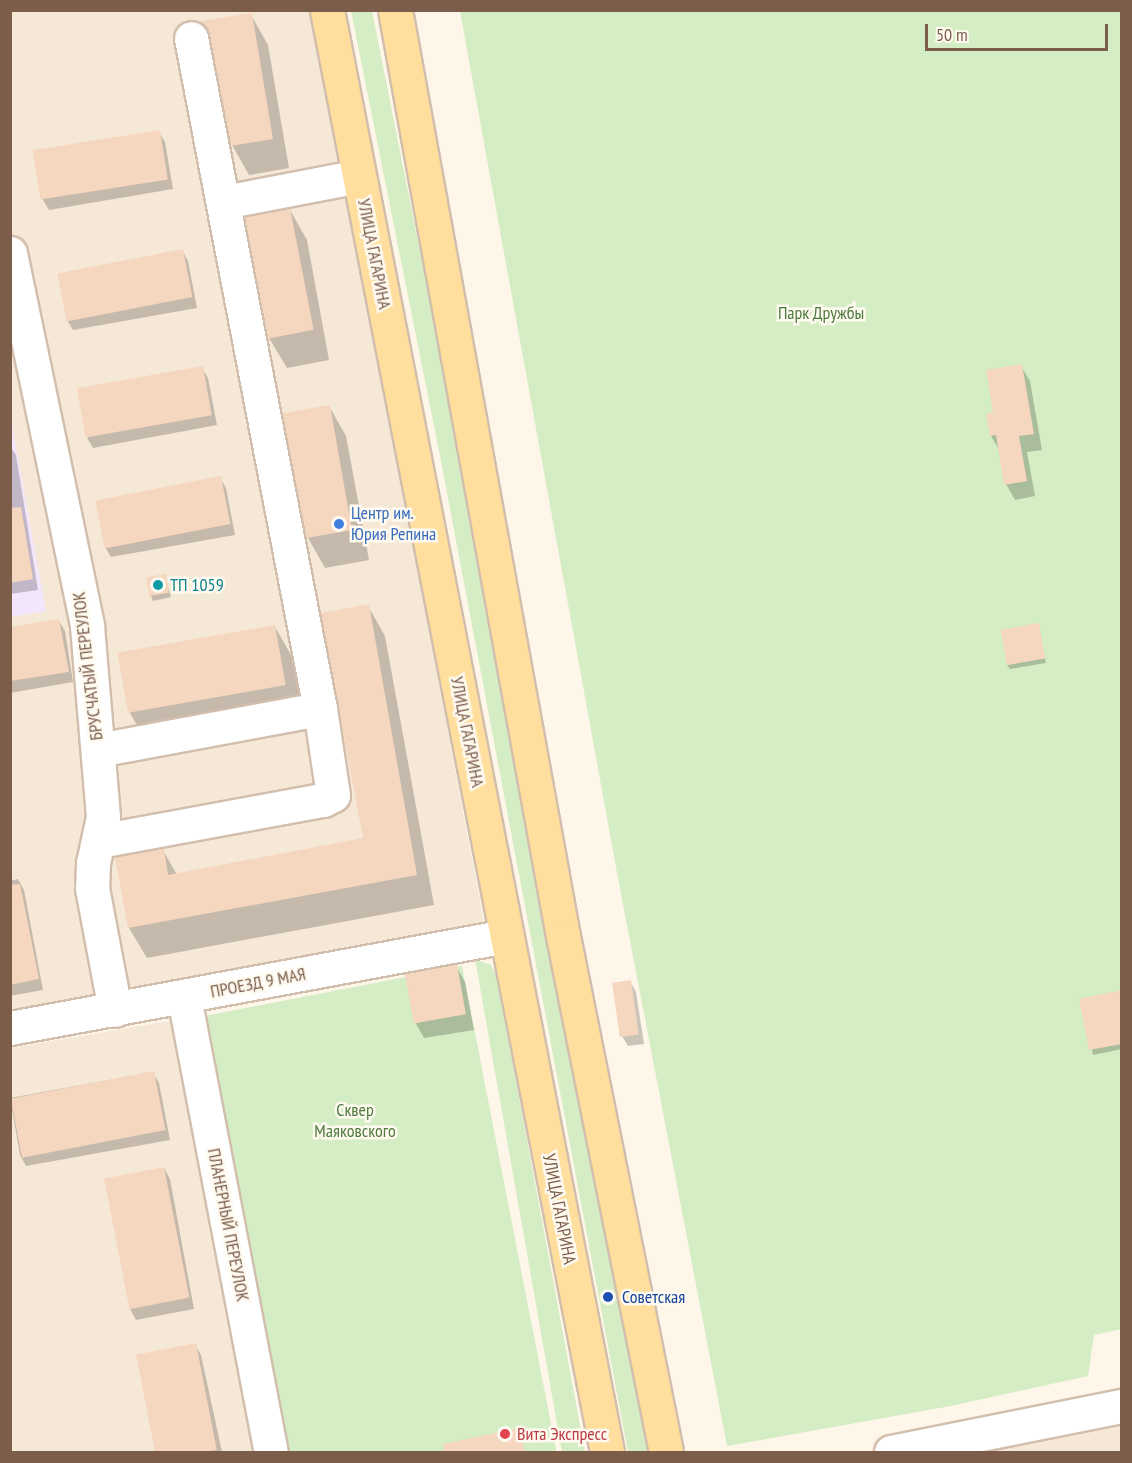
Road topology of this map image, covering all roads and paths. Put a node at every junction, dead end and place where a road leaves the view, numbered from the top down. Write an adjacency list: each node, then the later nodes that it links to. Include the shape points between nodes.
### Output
1 (327, 10): 4 (main road, УЛИЦА ГАГАРИНА)
2 (394, 10): 17 (main road, via 562,936)
3 (191, 38): 5 (street)
4 (359, 176): 5 (street); 10 (main road, УЛИЦА ГАГАРИНА)
5 (224, 202): 7 (street)
6 (10, 253): 8 (street, БРУСЧАТЫЙ ПЕРЕУЛОК, via 87,626)
7 (320, 709): 8 (street); 9 (street, via 333,795)
8 (98, 750): 9 (street, БРУСЧАТЫЙ ПЕРЕУЛОК, via 103,817)
9 (99, 841): 12 (street, БРУСЧАТЫЙ ПЕРЕУЛОК, via 92,878 93,902)
10 (506, 936): 11 (street, ПРОЕЗД 9 МАЯ); 16 (main road, УЛИЦА ГАГАРИНА)
11 (184, 997): 12 (street, ПРОЕЗД 9 МАЯ); 15 (street, ПЛАНЕРНЫЙ ПЕРЕУЛОК)
12 (115, 1010): 13 (street, ПРОЕЗД 9 МАЯ)
13 (10, 1028)
14 (1122, 1406): 18 (street)
15 (271, 1452)
16 (607, 1452)
17 (666, 1452)
18 (892, 1452)

